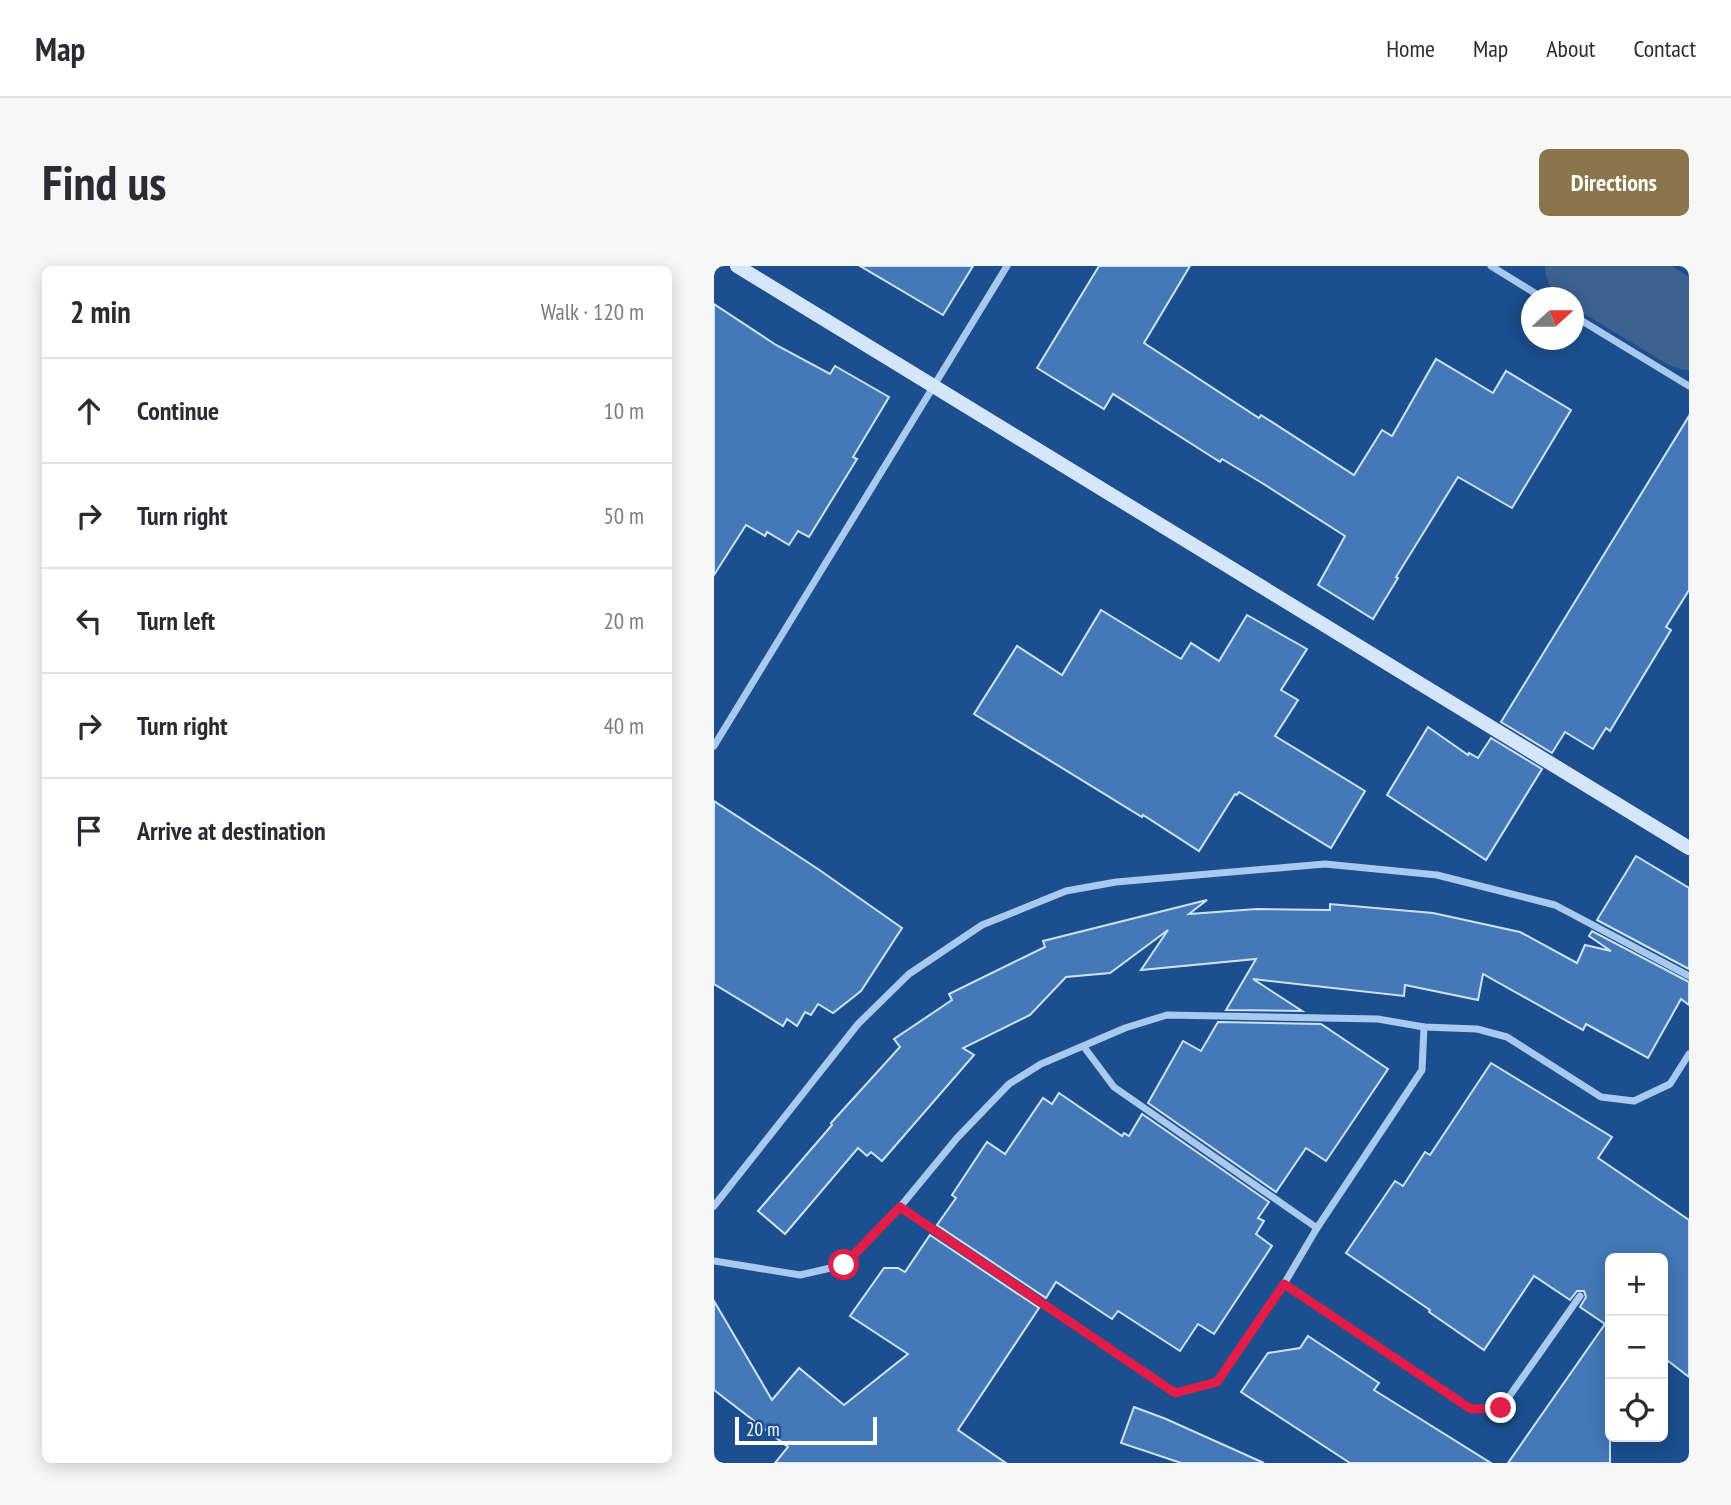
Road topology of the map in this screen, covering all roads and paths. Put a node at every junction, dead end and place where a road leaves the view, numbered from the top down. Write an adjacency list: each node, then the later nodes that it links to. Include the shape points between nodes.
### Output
1 (737, 266): 7 (street)
2 (1007, 266): 7 (street)
3 (1492, 266): 4 (street)
4 (1525, 287)
5 (1584, 323): 6 (street)
6 (1689, 386)
7 (934, 388): 8 (street); 9 (street)
8 (714, 746)
9 (1689, 848)
10 (1689, 976): 14 (street, via 1555,905 1437,875 1325,864 1116,882 1066,891 982,925 909,974 858,1024)
11 (1424, 1027): 12 (street, via 1378,1019 1167,1015); 13 (street, via 1477,1029 1507,1037 1601,1097 1634,1101 1670,1084); 16 (street, via 1422,1069)
12 (1084, 1047): 15 (street, via 1041,1064 1009,1084); 16 (street, via 1114,1087)
13 (1689, 1054)
14 (714, 1206)
15 (900, 1207): 17 (street, via 844,1265 800,1275); 18 (street, via 1175,1393 1217,1382)
16 (1317, 1228): 18 (street)
17 (714, 1261)
18 (1284, 1284): 19 (street, via 1471,1409 1501,1408)
19 (1580, 1296)

